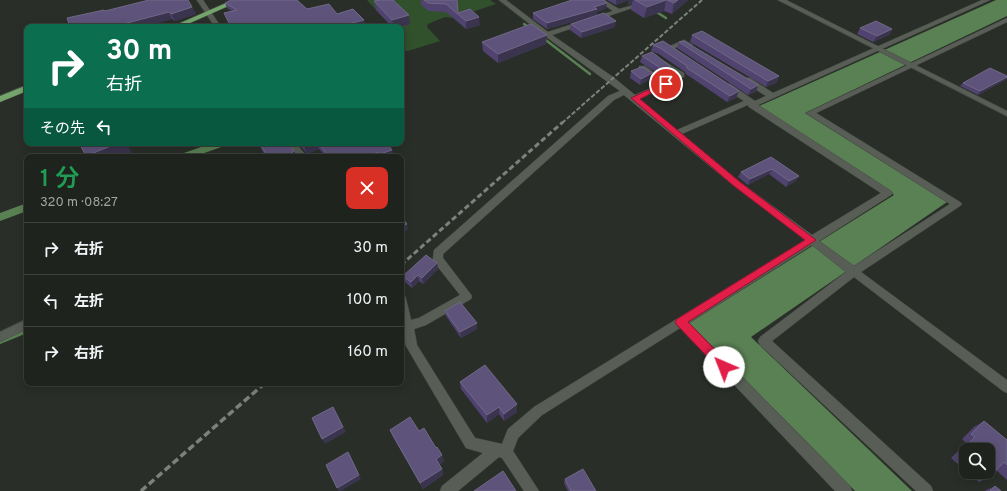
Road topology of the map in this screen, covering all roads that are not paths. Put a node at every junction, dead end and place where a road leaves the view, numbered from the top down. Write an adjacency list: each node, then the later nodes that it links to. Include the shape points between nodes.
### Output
1 (200, 0): 9 (street)
2 (239, 0): 9 (highway)
3 (502, 0): 13 (street)
4 (600, 0): 8 (street)
5 (781, 0): 14 (street)
6 (987, 0): 14 (street)
7 (636, 5): 8 (street)
8 (618, 11): 13 (street)
9 (209, 13): 11 (highway); 12 (street)
10 (1007, 20): 18 (street)
11 (182, 24)
12 (216, 24)
13 (547, 35): 24 (street)
14 (878, 49): 18 (street); 25 (street)
15 (698, 50): 16 (street, via 684,42 669,48)
16 (681, 56)
17 (655, 57): 22 (street, via 681,75)
18 (911, 65): 29 (street); 34 (street, via 810,113 957,204)
19 (642, 68): 22 (street)
20 (738, 75): 25 (street)
21 (718, 81): 28 (street)
22 (663, 83): 26 (street, via 666,84)
23 (24, 89): 27 (highway)
24 (626, 91): 26 (street); 38 (street, via 611,98 438,253 438,259 467,296 422,322)
25 (772, 96): 28 (street)
26 (635, 98): 30 (street)
27 (0, 99)
28 (752, 102): 30 (street); 33 (street, via 752,105 888,193)
29 (1007, 114)
30 (678, 134): 33 (street, via 737,184)
31 (294, 146): 32 (street)
32 (301, 154)
33 (811, 240): 34 (street); 36 (street)
34 (853, 272): 40 (street); 45 (street, via 764,341)
35 (404, 311): 38 (street)
36 (680, 322): 41 (street, via 538,411 514,434); 44 (street)
37 (24, 325): 39 (street)
38 (408, 326): 41 (street, via 412,346 472,443)
39 (0, 337)
40 (1007, 387)
41 (502, 450): 42 (street); 43 (street)
42 (447, 491)
43 (532, 491)
44 (844, 491)
45 (926, 491)

